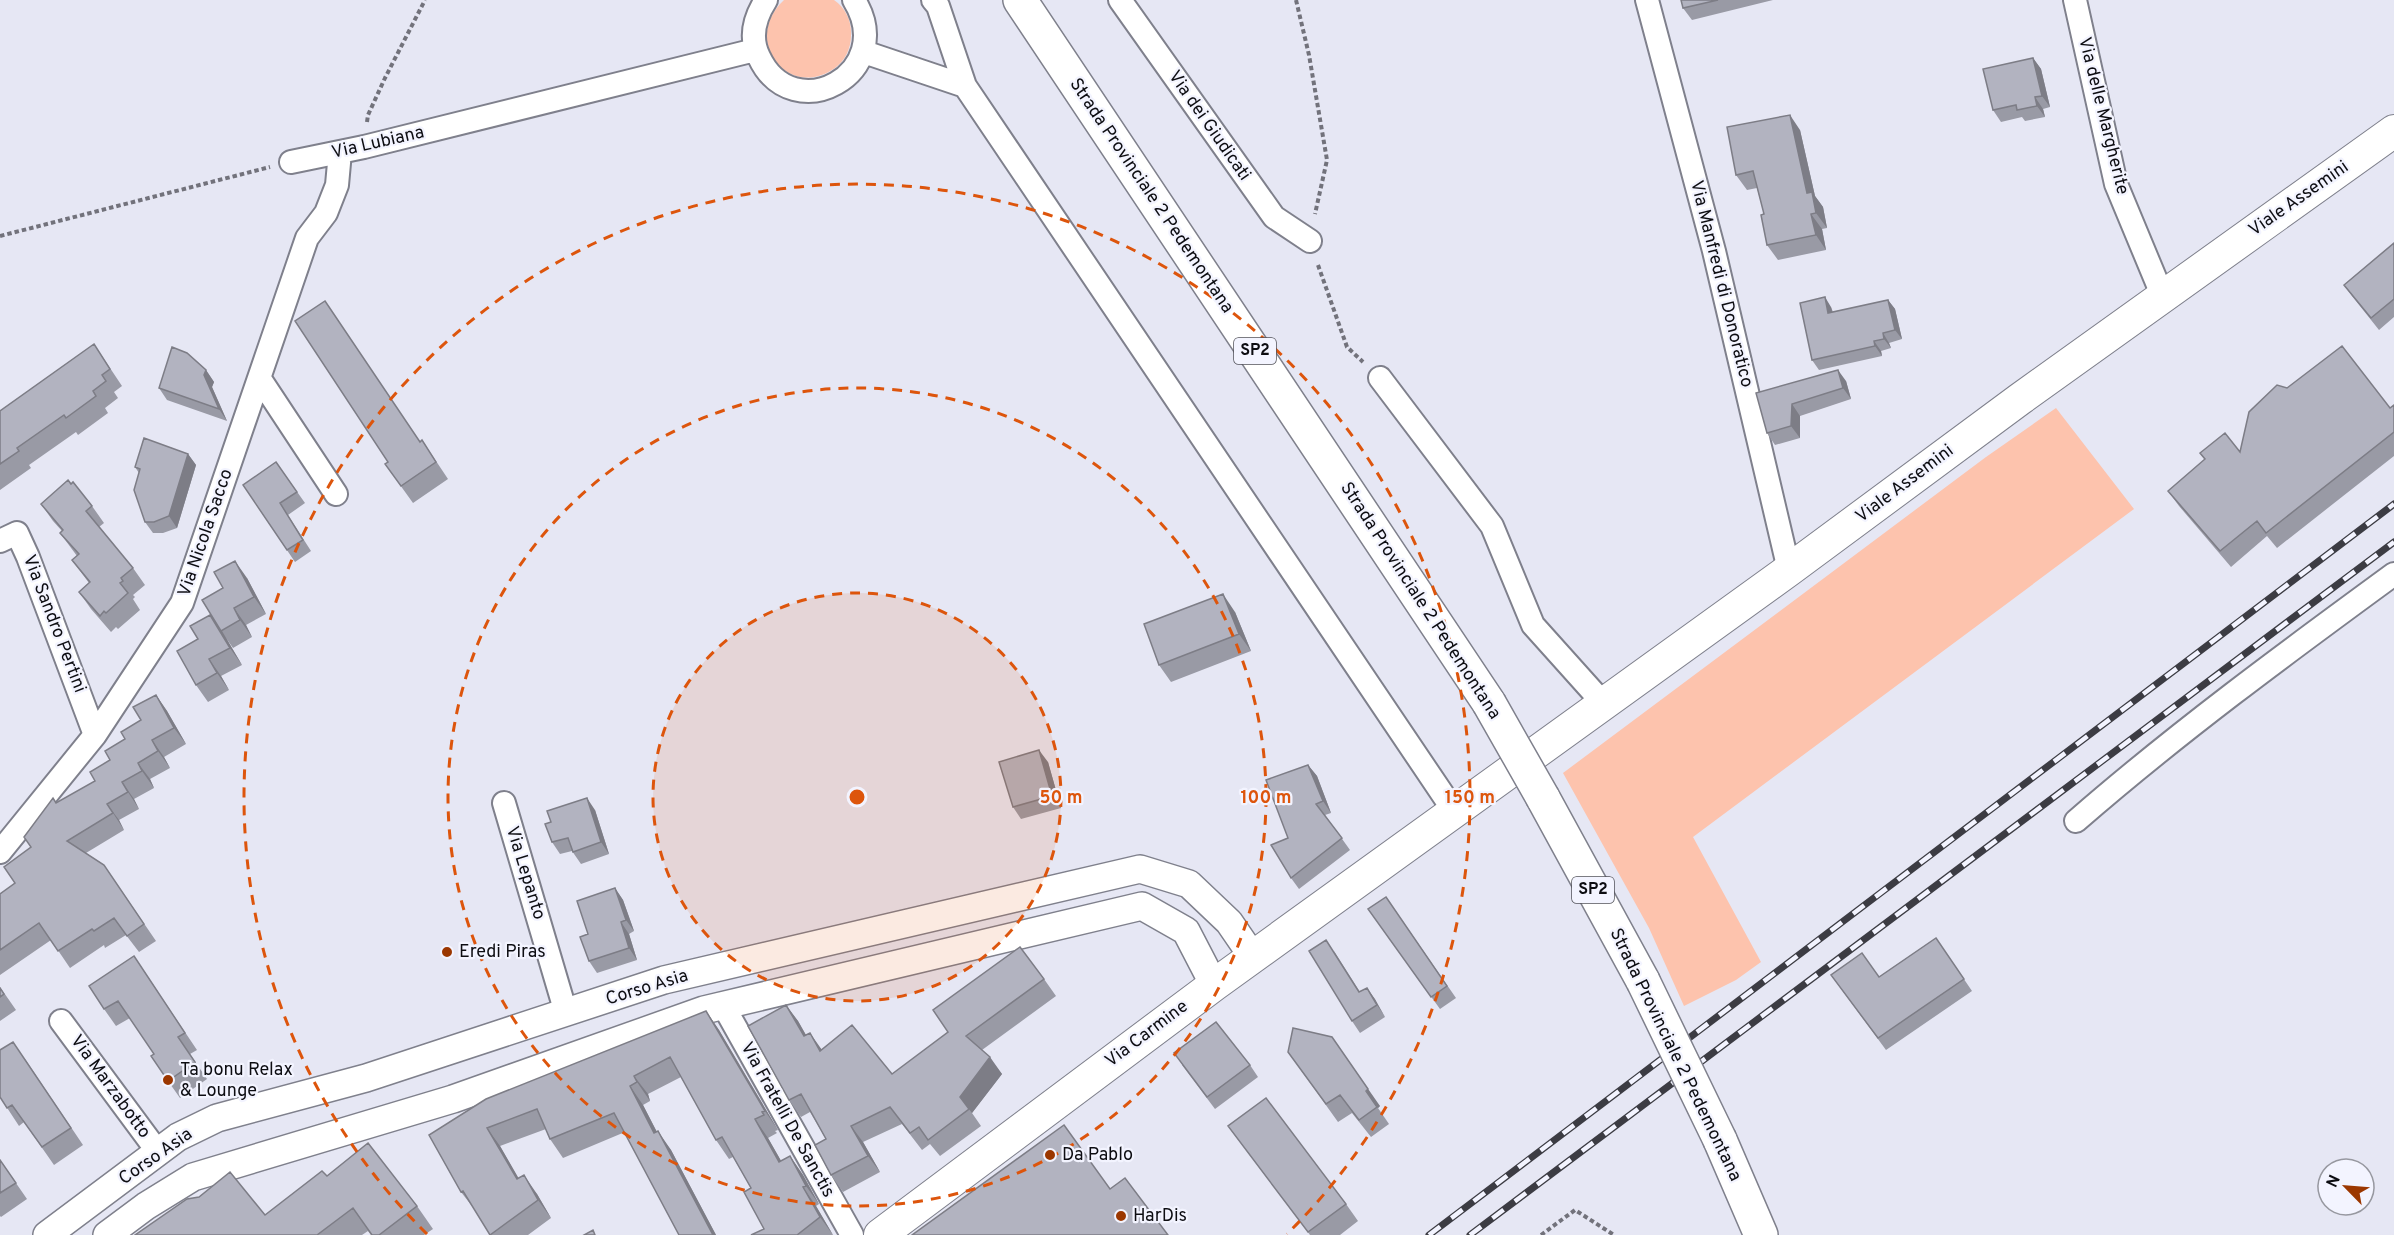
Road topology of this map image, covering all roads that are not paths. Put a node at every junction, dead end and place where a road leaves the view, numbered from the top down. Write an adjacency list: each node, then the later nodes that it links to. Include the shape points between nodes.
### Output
1 (766, 0): 8 (street, via 754,31)
2 (854, 0): 9 (street, via 863,14)
3 (933, 0): 10 (street)
4 (1020, 0): 41 (main road, Strada Provinciale 2 Pedemontana / SP2, bridge, via 1489,703 1643,981)
5 (1120, 0): 14 (street, Via dei Giudicati, via 1274,217)
6 (1647, 0): 20 (street, Via Manfredi di Donoratico, via 1714,251)
7 (2075, 0): 15 (street, Via delle Margherite, via 2116,184)
8 (756, 50): 9 (street, via 775,80 809,91 827,89 843,81); 12 (street, Via Lubiana)
9 (864, 52): 10 (street)
10 (965, 86): 25 (street)
11 (2394, 131): 15 (main road, Viale Assemini)
12 (340, 152): 13 (street, Via Lubiana); 17 (street, Via Nicola Sacco, via 338,185 326,213 307,238)
13 (291, 162)
14 (1310, 241)
15 (2163, 297): 20 (main road, Viale Assemini)
16 (1380, 378): 22 (street, via 1492,526 1533,625)
17 (260, 379): 18 (street); 23 (street, Via Nicola Sacco, via 182,603)
18 (336, 494)
19 (0, 541): 23 (street, Via Sandro Pertini, via 16,533 21,541)
20 (1790, 570): 22 (main road, Viale Assemini)
21 (2394, 574): 26 (street, via 2200,720)
22 (1602, 703): 25 (main road, Viale Assemini)
23 (95, 735): 28 (street, Via Nicola Sacco)
24 (504, 803): 32 (street, Via Lepanto)
25 (1454, 811): 27 (main road, Viale Assemini)
26 (2076, 821)
27 (1417, 837): 29 (main road, Via Carmine)
28 (0, 852)
29 (1253, 957): 30 (main road, Via Carmine); 32 (street, Corso Asia, via 1229,922 1189,884 1140,869 664,980)
30 (1214, 985): 31 (street, Corso Asia, via 1186,931 1142,906); 40 (main road, Via Carmine)
31 (723, 1005): 35 (street, Corso Asia); 39 (street, Via Fratelli De Sanctis)
32 (566, 1013): 34 (street, Corso Asia)
33 (61, 1021): 36 (street, Via Marzabotto)
34 (366, 1078): 35 (street); 36 (street, Corso Asia, via 217,1118 178,1137)
35 (377, 1122): 38 (street, Corso Asia, via 193,1177)
36 (158, 1152): 37 (street, Corso Asia)
37 (47, 1235)
38 (107, 1235)
39 (852, 1235)
40 (880, 1235)
41 (1761, 1235)

